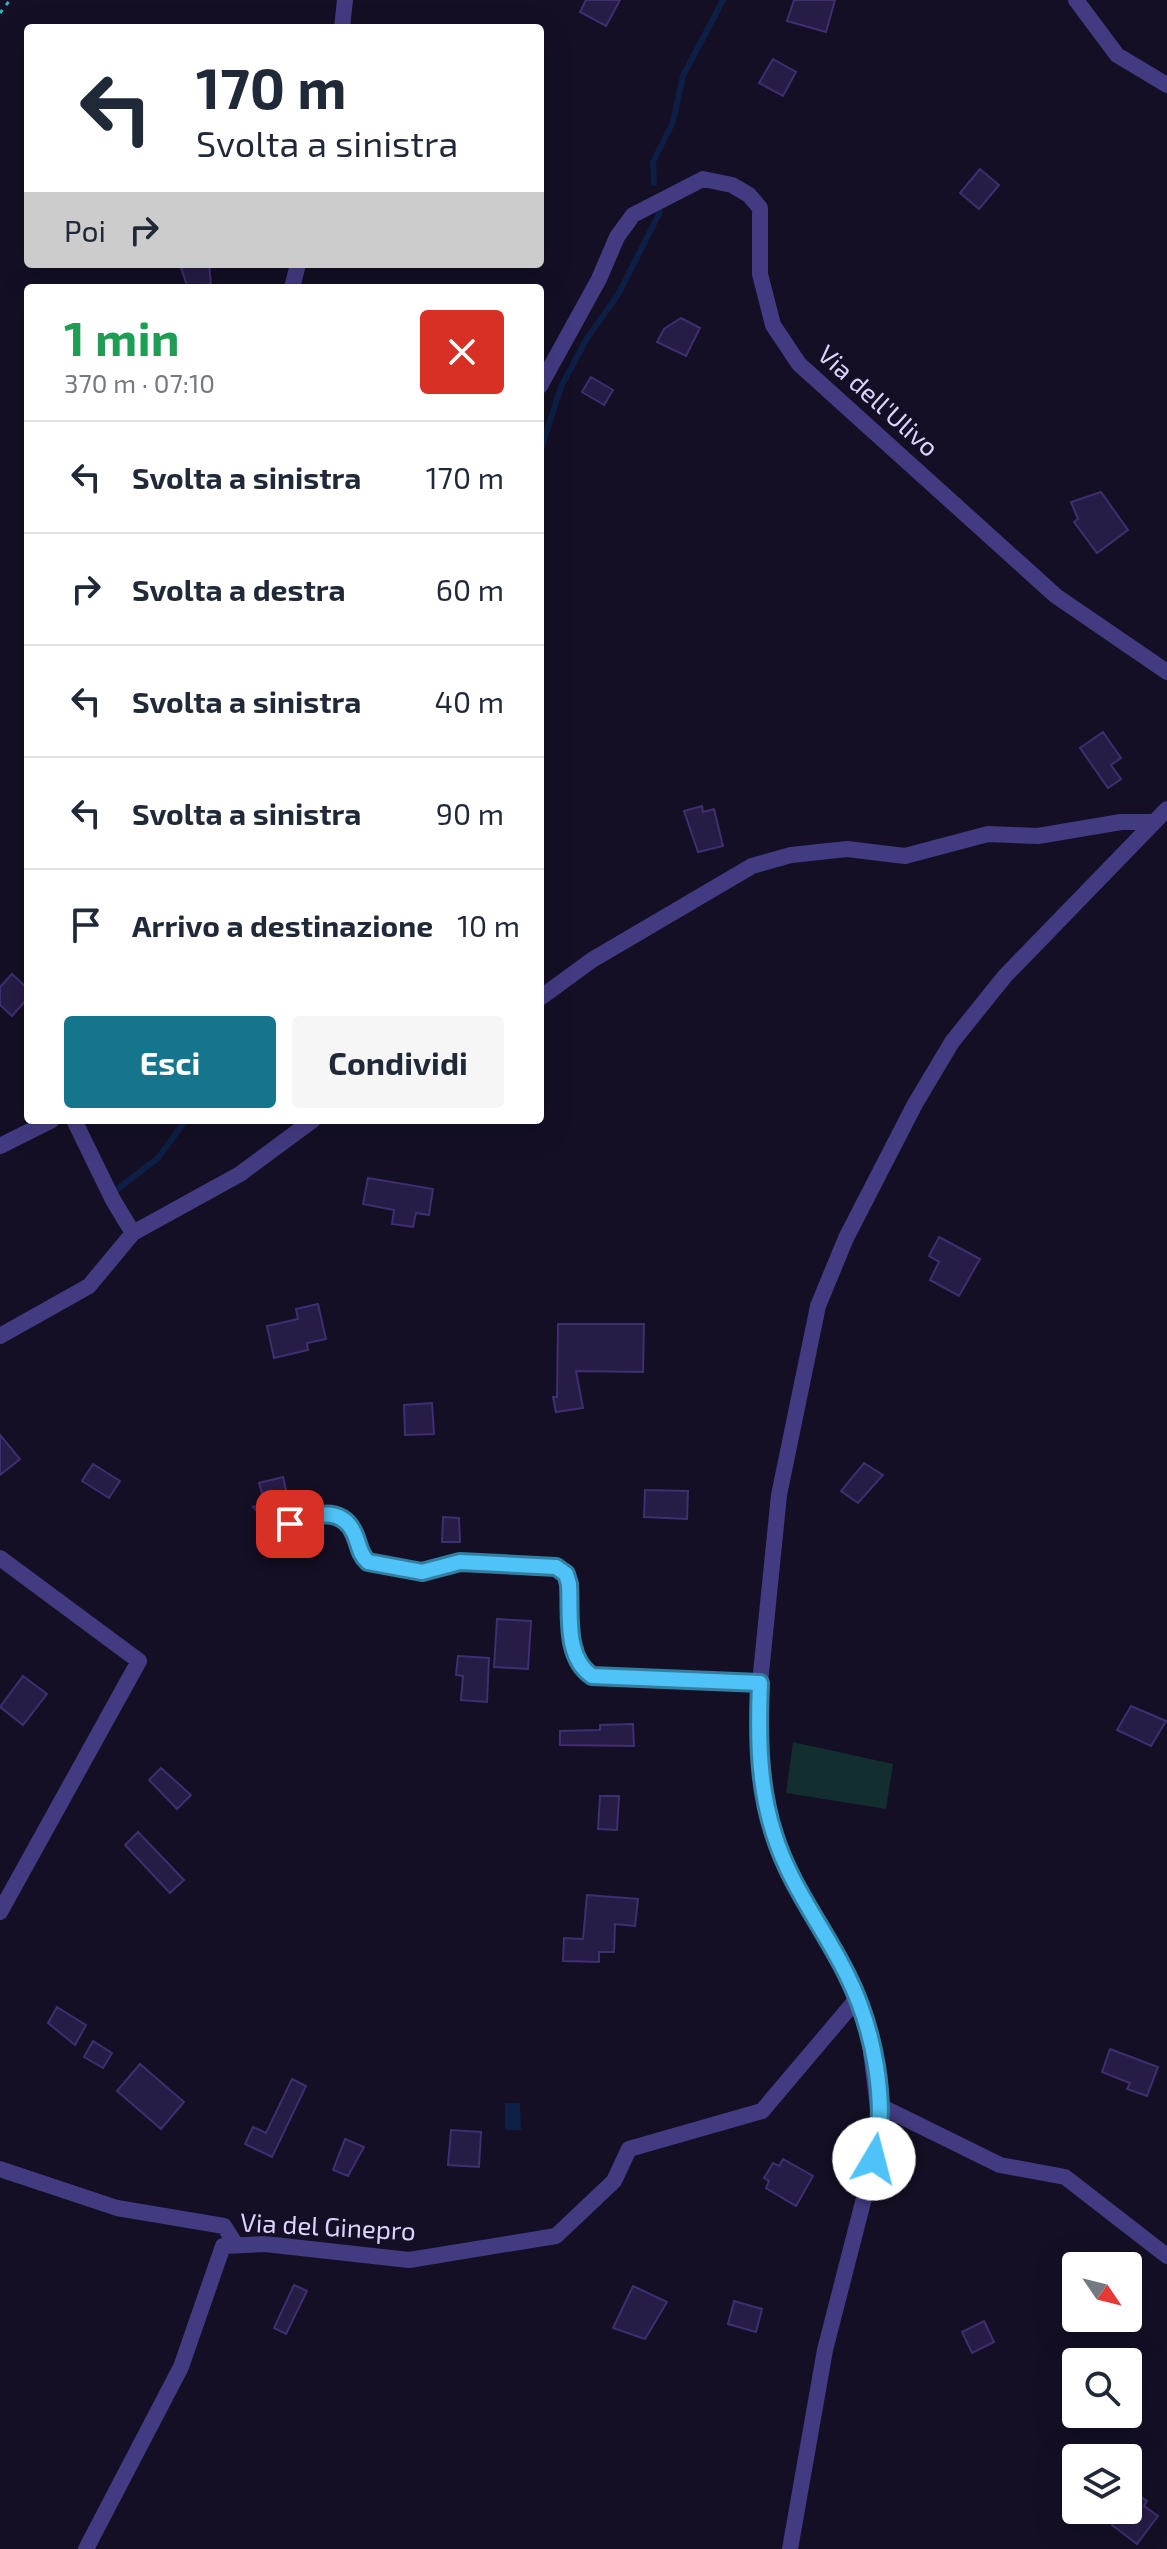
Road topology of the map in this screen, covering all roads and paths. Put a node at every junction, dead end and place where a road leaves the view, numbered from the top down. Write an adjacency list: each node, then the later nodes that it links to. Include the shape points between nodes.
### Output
1 (10, 0): 4 (path)
2 (345, 0): 5 (street)
3 (1076, 0): 6 (street, via 1117,55)
4 (0, 13)
5 (342, 24)
6 (1167, 85)
7 (544, 379): 8 (street, Via dell'Ulivo, via 633,215 703,179 732,185 760,208 760,274 773,325 799,364 1056,596)
8 (1167, 672)
9 (1167, 809): 10 (street)
10 (1153, 822): 11 (street, via 1038,836 988,834 905,856 847,849 752,866 592,960); 21 (street, via 1005,976 952,1042 846,1238 818,1306 779,1495)
11 (544, 995)
12 (44, 1124): 15 (street)
13 (76, 1124): 16 (street)
14 (308, 1124): 16 (street, via 240,1174)
15 (0, 1146)
16 (133, 1233): 17 (street, via 89,1286)
17 (0, 1336)
18 (345, 1521): 19 (lane, via 316,1514); 21 (street, via 368,1562 422,1572 460,1562 556,1567 569,1584 573,1651 580,1668 592,1676)
19 (273, 1529)
20 (0, 1558): 22 (street, via 139,1661)
21 (760, 1683): 23 (street, via 758,1754 774,1834)
22 (2, 1903)
23 (856, 2000): 24 (street, via 868,2028); 26 (street, Via del Ginepro, via 762,2111 629,2149 614,2181 556,2236 409,2260)
24 (878, 2105): 27 (street, via 1000,2165 1065,2177); 29 (street, via 881,2132 825,2350)
25 (0, 2169): 26 (street, via 117,2208 224,2226)
26 (236, 2245): 28 (street, Via del Ginepro, via 223,2246 181,2367)
27 (1167, 2256)
28 (86, 2549)
29 (790, 2549)

